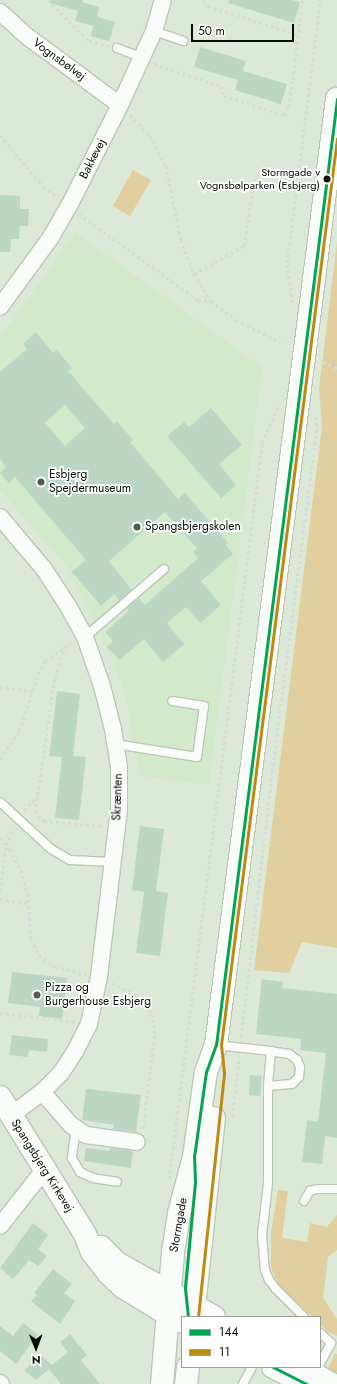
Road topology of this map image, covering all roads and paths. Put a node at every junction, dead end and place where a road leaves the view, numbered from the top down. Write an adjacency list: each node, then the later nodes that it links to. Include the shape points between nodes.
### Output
1 (48, 0): 10 (path, via 89,41)
2 (163, 0): 7 (street, Bakkevej)
3 (203, 0): 8 (path, via 208,6)
4 (302, 0): 8 (path)
5 (320, 0): 15 (path)
6 (0, 12): 13 (street, Vognsbølvej, via 28,37)
7 (154, 32): 9 (lane); 11 (street, Bakkevej)
8 (298, 35): 11 (path, via 288,107 284,115 224,96 221,86)
9 (183, 41)
10 (116, 48): 11 (lane)
11 (141, 57): 13 (street, Bakkevej)
12 (337, 99): 45 (street, Stormgade)
13 (120, 105): 16 (street, Bakkevej); 17 (path, via 150,136 166,166 182,240)
14 (0, 135): 16 (path, via 39,182)
15 (298, 173): 17 (path, via 264,168 254,180 244,246); 20 (path, via 287,263)
16 (69, 206): 18 (path, via 198,300); 19 (street, Bakkevej, via 51,237)
17 (194, 274): 18 (path)
18 (211, 301): 21 (path, via 236,320)
19 (0, 307)
20 (293, 311)
21 (281, 342)
22 (323, 362): 23 (path)
23 (337, 368)
24 (282, 398): 55 (path, via 262,443)
25 (315, 412): 46 (path, via 317,426 272,772)
26 (0, 517): 28 (street, Skrænten, via 44,569)
27 (164, 569): 28 (lane)
28 (85, 637): 29 (path); 33 (street, Skrænten, via 102,686)
29 (65, 646): 31 (path, via 45,661); 35 (path, via 55,679)
30 (0, 688): 31 (path)
31 (32, 691): 34 (path, via 20,731)
32 (172, 701): 33 (lane, via 204,706 197,756)
33 (115, 744): 38 (street, Skrænten, via 119,767)
34 (0, 759)
35 (38, 796): 37 (path); 38 (path, via 36,810 38,816 44,820)
36 (0, 802): 37 (lane)
37 (17, 818): 39 (lane, via 51,850 70,860); 40 (path, via 6,844)
38 (117, 828): 39 (street, Skrænten)
39 (112, 862): 44 (street, Skrænten, via 99,977)
40 (0, 892)
41 (0, 899): 42 (path)
42 (29, 904)
43 (0, 1013): 44 (path)
44 (89, 1024): 49 (street, Skrænten, via 61,1073)
45 (216, 1045): 46 (lane); 61 (street, Stormgade, via 219,1072); 61 (street, Stormgade, via 206,1072 194,1157 179,1213)
46 (240, 1048): 47 (lane); 52 (path)
47 (271, 1051): 48 (lane); 48 (lane, via 289,1054 297,1060 300,1067 299,1078 292,1084)
48 (268, 1086): 63 (lane, via 268,1183 262,1236 266,1270 269,1280 276,1289)
49 (42, 1092): 51 (street, Skrænten); 53 (street)
50 (0, 1097): 51 (street, Spangsbjerg Kirkevej)
51 (12, 1115): 56 (street, Spangsbjerg Kirkevej)
52 (231, 1124)
53 (76, 1128): 54 (street, via 86,1135); 57 (lane, via 72,1158 80,1172 94,1178)
54 (136, 1142)
55 (169, 1169)
56 (44, 1170): 60 (street); 61 (street, Spangsbjerg Kirkevej, via 85,1234 92,1252 108,1274 123,1286)
57 (117, 1182)
58 (337, 1189): 59 (lane, via 317,1189 310,1192)
59 (304, 1201)
60 (0, 1226)
61 (182, 1311): 62 (street, Spangsbjerg Kirkevej); 72 (street, Stormgade)
62 (209, 1316)
63 (303, 1316)
64 (181, 1319): 73 (street)
65 (321, 1334): 66 (lane)
66 (334, 1343): 67 (lane)
67 (321, 1365)
68 (188, 1368): 74 (street)
69 (251, 1368): 75 (lane)
70 (278, 1368): 71 (street)
71 (315, 1375)
72 (162, 1384)
73 (173, 1384)
74 (186, 1384)
75 (243, 1384)

